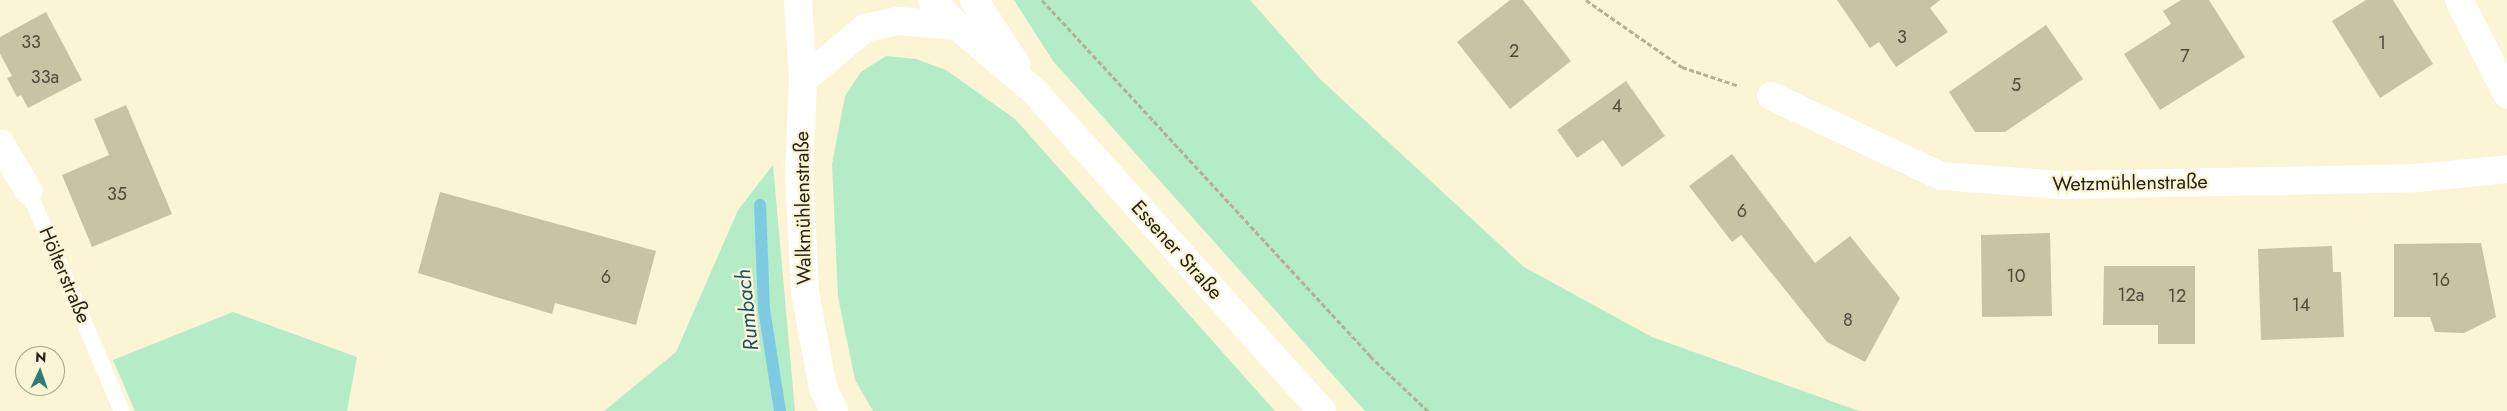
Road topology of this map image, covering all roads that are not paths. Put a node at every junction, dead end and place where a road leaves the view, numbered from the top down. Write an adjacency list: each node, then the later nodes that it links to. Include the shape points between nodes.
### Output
1 (798, 0): 6 (street, Walkmühlenstraße)
2 (932, 0): 5 (street, Essener Straße)
3 (974, 0): 7 (street, Essener Straße)
4 (2459, 0): 8 (street)
5 (957, 26): 6 (street, via 898,21 865,28); 7 (street, Essener Straße)
6 (803, 80): 14 (street, Walkmühlenstraße, via 799,176 805,292 823,388)
7 (1033, 90): 15 (street, Essener Straße)
8 (2507, 94)
9 (1771, 96): 11 (street, Wetzmühlenstraße, via 1941,176 2070,185 2417,178)
10 (0, 143): 12 (street, Hölterstraße)
11 (2507, 169)
12 (28, 190): 13 (lane, Hölterstraße)
13 (122, 411)
14 (834, 411)
15 (1322, 411)

